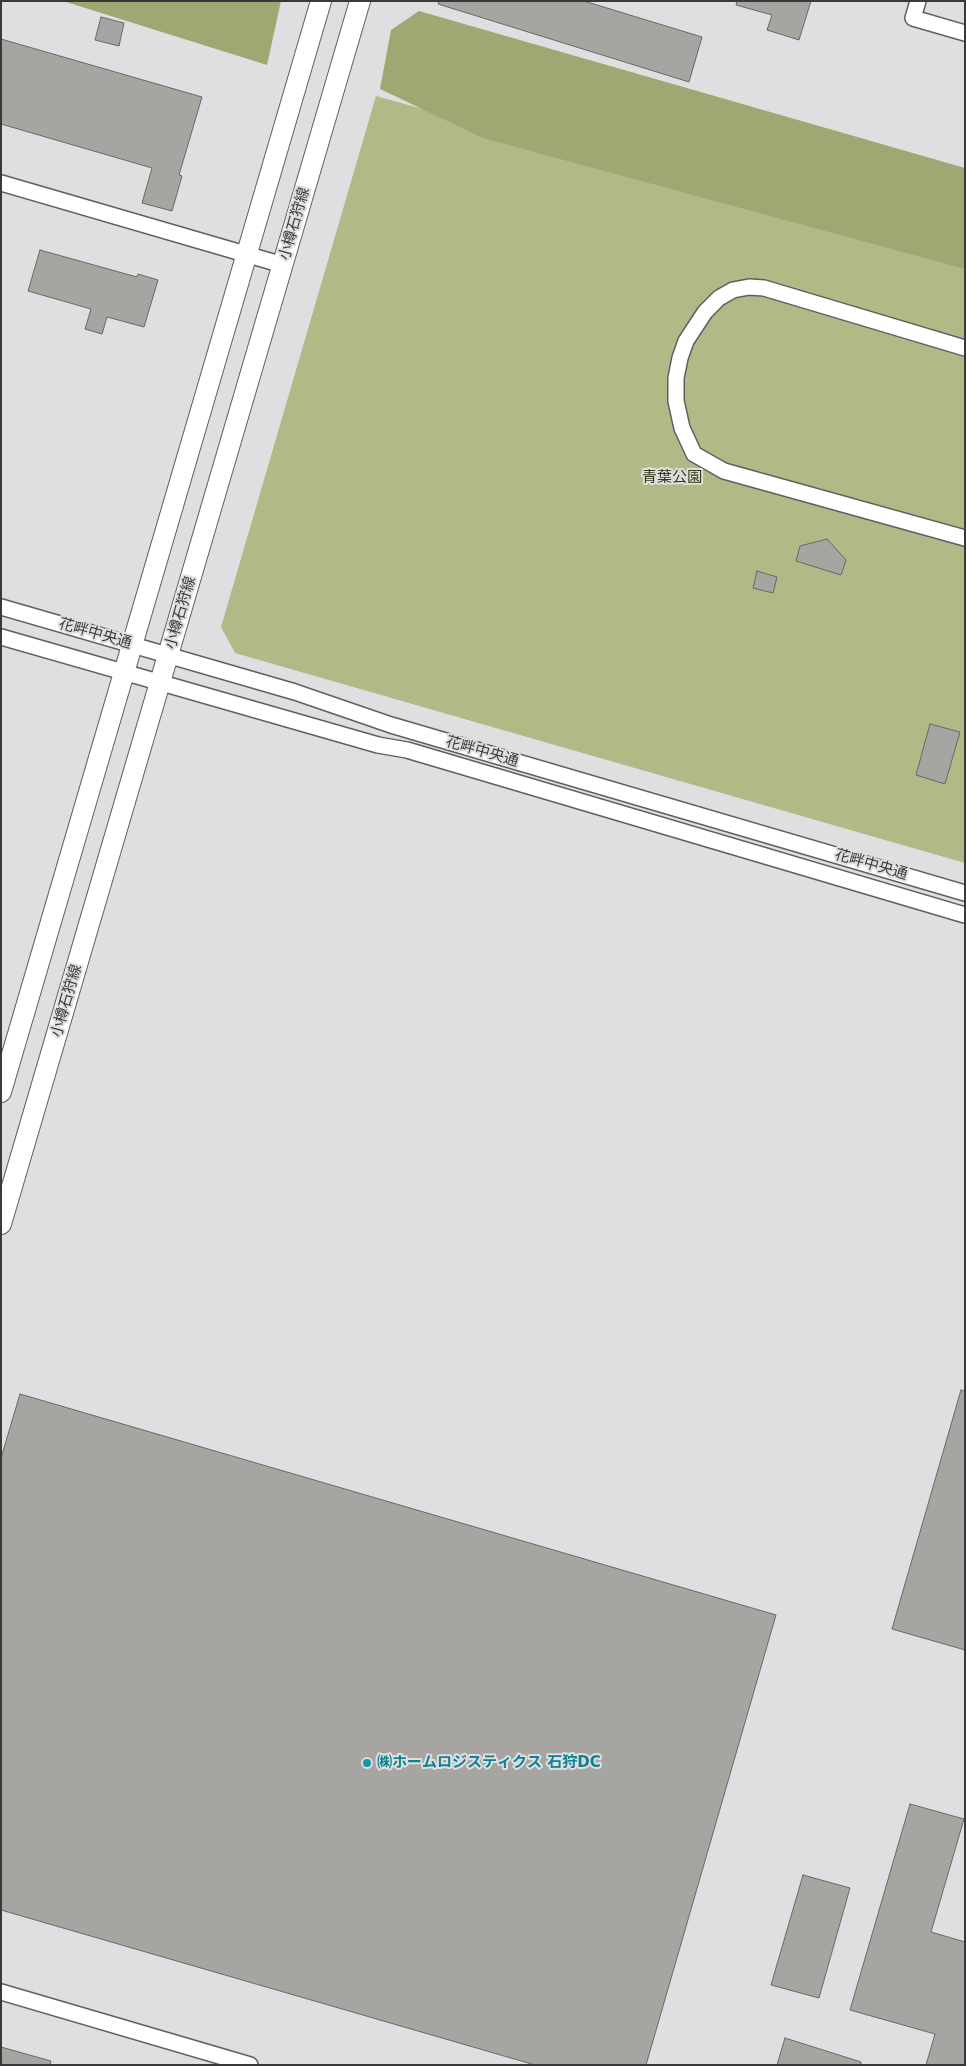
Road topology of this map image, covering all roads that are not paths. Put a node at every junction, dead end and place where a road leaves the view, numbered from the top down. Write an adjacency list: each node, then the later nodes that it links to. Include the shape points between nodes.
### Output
1 (321, 1): 6 (main road)
2 (360, 1): 7 (main road, 小樽石狩線)
3 (918, 1): 4 (street, via 914,18)
4 (965, 33)
5 (1, 183): 6 (street)
6 (246, 254): 7 (street); 12 (main road)
7 (283, 265): 13 (main road, 小樽石狩線)
8 (965, 348): 9 (street, via 764,288 748,287 733,290 719,298 705,312 686,341 677,372 676,400 682,428 694,454 724,471)
9 (965, 538)
10 (1, 607): 12 (street, 花畔中央通)
11 (1, 637): 14 (street, 花畔中央通)
12 (133, 645): 13 (street, 花畔中央通); 14 (main road)
13 (168, 655): 15 (main road, 小樽石狩線); 16 (street, 花畔中央通, via 296,692 401,728)
14 (124, 672): 15 (street, 花畔中央通); 18 (main road)
15 (160, 683): 17 (street, 花畔中央通, via 378,746 407,750); 19 (main road, 小樽石狩線)
16 (965, 893)
17 (965, 915)
18 (1, 1092)
19 (1, 1224)
20 (1, 1992): 21 (street)
21 (250, 2065)

